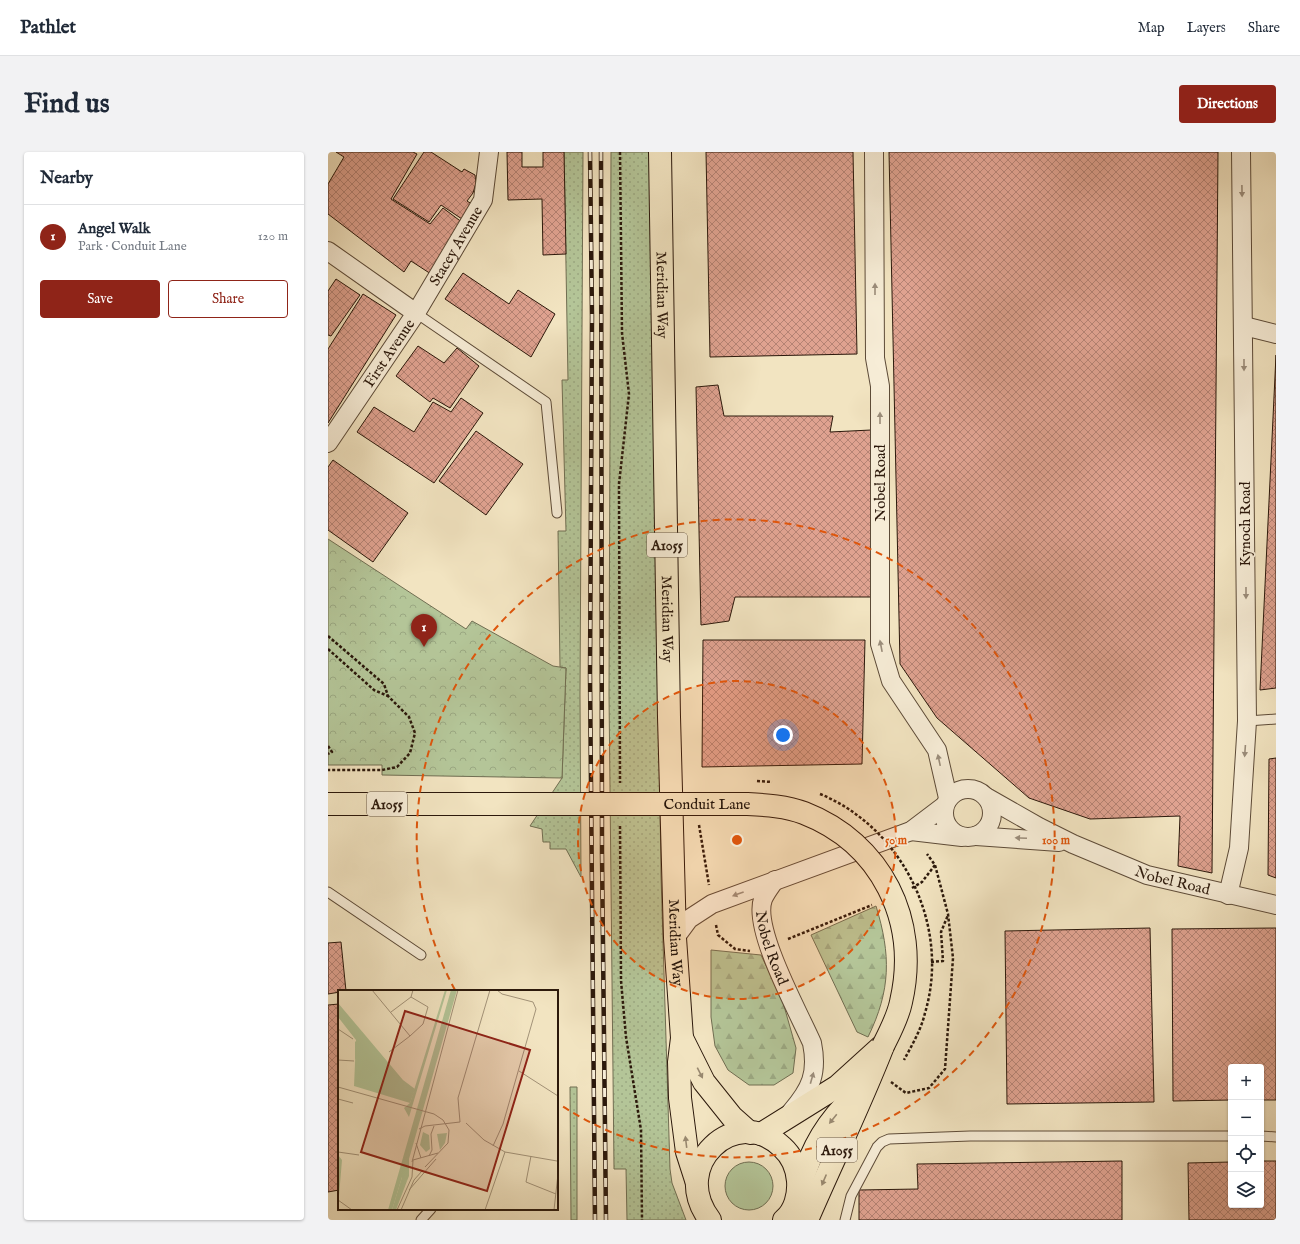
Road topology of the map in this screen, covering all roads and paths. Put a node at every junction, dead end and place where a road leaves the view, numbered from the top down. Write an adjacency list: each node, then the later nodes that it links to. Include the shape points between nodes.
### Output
1 (489, 152): 7 (street, Stacey Avenue, via 483,200)
2 (620, 152): 19 (path, via 622,332 628,394 619,484)
3 (660, 152): 43 (main road, Meridian Way / A1055)
4 (874, 152): 27 (street, Nobel Road, one-way to 4, via 937,750 891,681 880,644 880,386 875,358)
5 (1241, 152): 8 (street, Kynoch Road, one-way to 8)
6 (328, 251): 7 (street, First Avenue)
7 (416, 313): 10 (street, First Avenue); 11 (lane, via 546,402)
8 (1244, 326): 9 (street); 16 (street, Kynoch Road, one-way to 16)
9 (1276, 334)
10 (328, 443)
11 (557, 513)
12 (328, 636): 14 (path, via 384,684)
13 (328, 649): 14 (path, via 374,690)
14 (388, 696): 20 (path, via 409,717 414,733 410,753 397,767 382,770)
15 (1276, 719): 16 (lane)
16 (1247, 721): 38 (street, Kynoch Road, one-way to 38, via 1239,848)
17 (328, 746): 18 (path, via 332,752)
18 (328, 754)
19 (620, 768)
20 (328, 770)
21 (619, 781): 22 (path)
22 (627, 781)
23 (752, 781): 24 (path, Conduit Lane, bridge)
24 (777, 783)
25 (817, 793): 46 (path, bridge, via 854,812 891,847 906,868 923,906)
26 (988, 798): 27 (street, Nobel Road, via 973,789 962,789 954,792); 31 (street, via 992,817 984,832); 32 (street, Nobel Road)
27 (946, 802): 29 (street, Nobel Road); 31 (street, Nobel Road, via 945,822 953,832)
28 (328, 804): 48 (main road, Conduit Lane / A1055, bridge, via 747,804 783,807 802,812 824,822 859,847 886,879 895,899 905,949 905,977 901,1002 893,1026)
29 (911, 831): 31 (street, Nobel Road); 35 (street, Nobel Road)
30 (620, 832): 61 (path, via 621,981 626,1037 641,1130)
31 (970, 836): 32 (street, Nobel Road, one-way to 31, via 1038,839)
32 (1073, 844): 38 (street, Nobel Road, via 1147,876)
33 (927, 853): 34 (path)
34 (935, 864): 36 (path, via 922,882); 41 (path)
35 (775, 880): 43 (street, one-way to 43, via 712,904 689,919); 44 (street, Nobel Road, via 763,899 763,920)
36 (911, 889)
37 (328, 892): 45 (lane)
38 (1228, 895): 40 (street, Nobel Road)
39 (875, 904): 44 (path, via 779,943)
40 (1276, 905)
41 (948, 914): 46 (path, via 941,932 943,961); 50 (path, via 953,958 945,1069 929,1088 906,1093)
42 (716, 923): 44 (path, via 718,935 735,949)
43 (675, 938): 47 (main road, Meridian Way / A1055)
44 (769, 950): 51 (street, Nobel Road, one-way to 44, via 808,1090 814,1075 814,1055 812,1043)
45 (421, 955)
46 (931, 962): 49 (path, bridge, via 932,976 926,1013)
47 (682, 1038): 52 (main road, Meridian Way / A1055, one-way to 52, via 704,1082 732,1117); 56 (main road, Meridian Way / A1055, one-way to 47, via 687,1152 680,1098 679,1062)
48 (882, 1046): 50 (main road, Conduit Lane / A1055); 51 (main road, Conduit Lane / A1055, via 838,1086)
49 (904, 1060)
50 (879, 1081): 57 (main road, Conduit Lane / A1055, one-way to 57, via 832,1120 815,1145); 59 (main road, A1055, one-way to 59, via 833,1159)
51 (783, 1122): 52 (main road, Conduit Lane / A1055)
52 (756, 1133): 56 (main road, via 734,1134 720,1140 699,1164); 57 (main road, Meridian Way, via 775,1140 789,1154 798,1171)
53 (1228, 1136): 63 (lane, via 970,1136 889,1140 877,1147 851,1196)
54 (1264, 1136): 55 (lane)
55 (1276, 1137)
56 (696, 1180): 62 (main road, via 697,1196)
57 (799, 1190): 59 (main road, Conduit Lane)
58 (430, 1210): 60 (lane)
59 (791, 1219)
60 (421, 1220)
61 (642, 1220)
62 (710, 1220)
63 (845, 1220)

